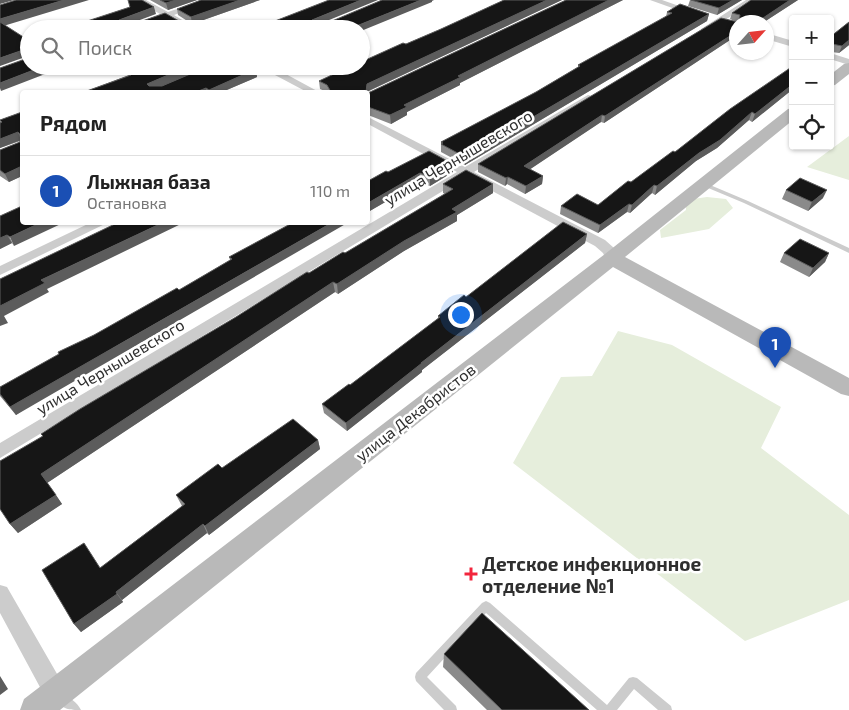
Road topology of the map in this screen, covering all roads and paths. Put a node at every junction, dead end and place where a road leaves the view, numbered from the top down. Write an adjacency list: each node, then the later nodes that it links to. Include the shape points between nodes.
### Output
1 (140, 0): 5 (street)
2 (211, 0): 5 (street)
3 (654, 0): 6 (street)
4 (752, 0): 9 (street)
5 (167, 15): 7 (street); 8 (street)
6 (700, 15)
7 (152, 20)
8 (176, 20)
9 (693, 36)
10 (774, 38): 11 (street)
11 (789, 43)
12 (834, 57): 13 (street)
13 (849, 62)
14 (849, 66): 16 (street)
15 (281, 75): 17 (street)
16 (834, 79)
17 (310, 90)
18 (600, 91): 21 (street, улица Чернышевского)
19 (789, 115): 22 (street, улица Декабристов)
20 (370, 121): 21 (street)
21 (466, 172): 25 (street, via 600,243); 28 (street, улица Чернышевского)
22 (703, 184): 24 (lane); 25 (street, улица Декабристов)
23 (97, 225): 26 (street)
24 (849, 251)
25 (612, 258): 27 (street); 30 (street, улица Декабристов)
26 (0, 271)
27 (849, 388)
28 (0, 451)
29 (0, 594): 30 (street)
30 (56, 694): 31 (street, улица Декабристов); 32 (lane)
31 (35, 710)
32 (76, 710)
33 (452, 710): 34 (lane, via 420,677 486,606)
34 (605, 710)
35 (610, 710): 36 (lane, via 633,682)
36 (667, 710)

